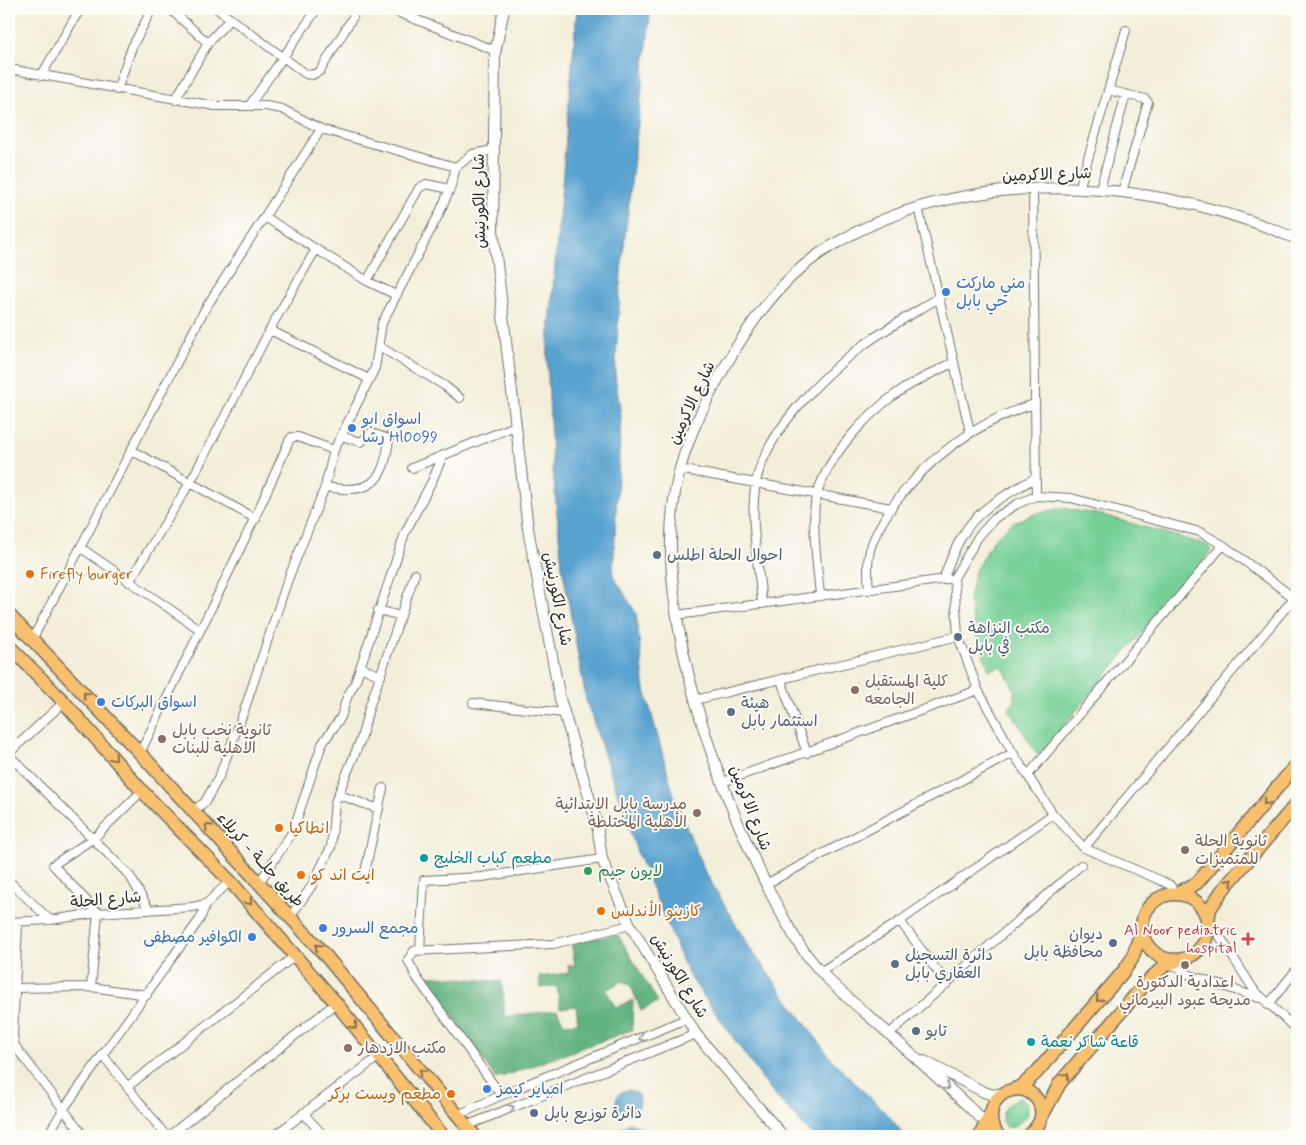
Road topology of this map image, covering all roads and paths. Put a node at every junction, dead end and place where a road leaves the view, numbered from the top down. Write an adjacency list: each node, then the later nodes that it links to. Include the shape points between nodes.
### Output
1 (80, 9): 15 (street)
2 (152, 9): 16 (street, via 132,47)
3 (170, 9): 11 (street)
4 (217, 9): 8 (street)
5 (317, 9): 13 (street)
6 (504, 9): 12 (street, شارع الكورنيش)
7 (397, 12): 12 (street)
8 (230, 18): 11 (street); 13 (street)
9 (353, 18): 13 (street, via 320,71 306,74)
10 (1126, 30): 17 (street)
11 (208, 43): 19 (street)
12 (496, 51): 22 (street, شارع الكورنيش)
13 (282, 58): 20 (street)
14 (9, 70): 15 (street)
15 (41, 76): 16 (street)
16 (117, 90): 19 (street)
17 (1108, 90): 18 (street); 26 (street)
18 (1126, 94): 27 (street); 28 (street, via 1148,102)
19 (175, 100): 20 (street, via 215,106)
20 (249, 106): 21 (street, via 282,109)
21 (320, 129): 23 (street); 30 (street)
22 (494, 150): 23 (street, via 473,154); 42 (street, شارع الكورنيش, via 493,230)
23 (456, 167): 25 (street)
24 (1033, 188): 26 (street, شارع الاكرمين); 29 (street, شارع الاكرمين, via 978,194); 41 (street)
25 (450, 189): 33 (street, via 426,184 419,188); 34 (street)
26 (1079, 189): 27 (street, شارع الاكرمين)
27 (1100, 189): 28 (street, شارع الاكرمين)
28 (1122, 192): 31 (street, شارع الاكرمين, via 1246,219)
29 (918, 207): 35 (street); 49 (street, شارع الاكرمين, via 845,238 790,278 739,342 701,411)
30 (265, 217): 32 (street); 45 (street, via 205,308)
31 (1297, 239)
32 (316, 248): 33 (street); 36 (street)
33 (367, 281): 34 (street)
34 (396, 295): 37 (street, via 382,323)
35 (940, 297): 38 (street); 52 (street, via 862,346 815,390 784,426 767,454)
36 (270, 330): 39 (street); 51 (street)
37 (380, 347): 39 (street); 40 (street, via 446,386)
38 (954, 362): 43 (street); 54 (street, via 898,393 874,412 844,446)
39 (369, 380): 44 (street)
40 (460, 398)
41 (1034, 404): 43 (street, via 1010,411); 50 (street)
42 (516, 426): 47 (street); 83 (street, شارع الكورنيش, via 528,529)
43 (970, 432): 56 (street, via 927,465)
44 (341, 436): 46 (street); 53 (street, via 357,442 362,442 371,433 389,439 380,476 368,487 355,490)
45 (131, 450): 51 (street); 59 (street)
46 (334, 450): 53 (street); 57 (street, via 292,437)
47 (442, 458): 48 (street); 68 (street, via 405,533)
48 (412, 468)
49 (679, 469): 52 (street); 71 (street, شارع الاكرمين, via 671,532)
50 (1035, 478): 55 (street); 62 (street, via 995,501 967,526 953,550)
51 (191, 481): 57 (street); 63 (street)
52 (756, 483): 54 (street); 67 (street)
53 (325, 487): 96 (street, via 287,582 219,777 205,802)
54 (817, 494): 56 (street); 65 (street)
55 (1036, 496): 58 (street, via 1071,498 1121,511 1200,532); 61 (street, via 995,518 978,536)
56 (891, 508): 64 (street, via 869,556)
57 (256, 518): 72 (street)
58 (1223, 545): 66 (street); 89 (street)
59 (81, 548): 63 (street); 74 (street)
60 (415, 574): 70 (street)
61 (954, 578): 62 (street); 73 (street)
62 (943, 580): 64 (street)
63 (129, 582): 72 (street)
64 (869, 590): 65 (street)
65 (820, 596): 67 (street)
66 (1296, 599): 99 (street)
67 (762, 604): 71 (street)
68 (378, 610): 70 (street); 76 (street)
69 (9, 615): 74 (main road, طريق حلــة - كربلاء)
70 (401, 616): 77 (street)
71 (677, 616): 80 (street, شارع الاكرمين)
72 (199, 629): 85 (street)
73 (958, 636): 78 (street); 79 (street)
74 (33, 638): 85 (main road, طريق حلــة - كربلاء, one-way to 74)
75 (9, 646): 81 (main road)
76 (360, 667): 77 (street); 105 (street, via 341,717 322,744 293,831)
77 (381, 676): 93 (street, via 361,739)
78 (781, 680): 80 (street); 86 (street)
79 (978, 690): 84 (street); 86 (street)
80 (696, 700): 90 (street, شارع الاكرمين)
81 (64, 702): 87 (street); 92 (main road, one-way to 92)
82 (473, 703): 83 (street)
83 (564, 713): 100 (street, شارع الكورنيش, via 597,824)
84 (1013, 752): 89 (street); 106 (street)
85 (140, 753): 96 (main road, طريق حلــة - كربلاء)
86 (807, 753): 90 (street)
87 (9, 754): 98 (street)
88 (1297, 764): 107 (main road, one-way to 107, via 1197,883)
89 (1029, 774): 97 (street)
90 (723, 782): 106 (street, شارع الاكرمين)
91 (383, 788): 95 (street)
92 (142, 791): 98 (street); 104 (main road)
93 (338, 795): 95 (street); 111 (street, via 331,847 311,887)
94 (1297, 803): 112 (main road, one-way to 94, via 1221,892)
95 (379, 809): 102 (street)
96 (193, 811): 105 (main road, طريق حلــة - كربلاء, one-way to 96)
97 (1053, 814): 99 (street); 114 (street)
98 (94, 838): 109 (street, via 130,876); 110 (street, via 53,865)
99 (1084, 848): 107 (street, via 1170,885)
100 (602, 858): 117 (street, شارع الكورنيش); 119 (street, via 482,877 424,880)
101 (1080, 865): 124 (street)
102 (365, 872)
103 (9, 881): 113 (street)
104 (230, 881): 108 (street); 120 (main road, one-way to 120)
105 (259, 883): 111 (main road, طريق حلــة - كربلاء)
106 (766, 884): 123 (street, شارع الاكرمين, via 792,932)
107 (1175, 894): 112 (main road, via 1192,898); 118 (main road, via 1153,902 1146,911)
108 (206, 904): 109 (street, شارع الحلة, via 192,908); 127 (street, via 200,919)
109 (149, 910): 110 (street, شارع الحلة)
110 (98, 913): 113 (street, شارع الحلة); 125 (street)
111 (290, 917): 142 (main road, طريق حلــة - كربلاء, one-way to 111)
112 (1208, 919): 121 (main road, via 1208,936 1202,948); 128 (street, via 1244,976)
113 (50, 920): 116 (street, شارع الحلة)
114 (900, 921): 123 (street); 124 (street)
115 (9, 922): 116 (street, شارع الحلة)
116 (18, 922): 126 (street)
117 (630, 925): 119 (street, via 553,944); 130 (street, شارع الكورنيش)
118 (1142, 929): 121 (main road, via 1146,945 1154,954); 138 (main road, one-way to 138, via 1132,958 1123,972 1036,1073 1022,1086)
119 (420, 950): 139 (street, via 414,951 408,960 414,973)
120 (296, 955): 129 (main road); 137 (street)
121 (1173, 963): 128 (street, via 1190,975); 146 (main road, one-way to 121, via 1060,1083 1154,974)
122 (1297, 969): 128 (street)
123 (820, 972): 133 (street, شارع الاكرمين)
124 (948, 984): 133 (street)
125 (90, 987): 126 (street); 127 (street)
126 (13, 988): 140 (street, via 16,1046)
127 (147, 995): 135 (street)
128 (1266, 1002): 131 (street)
129 (336, 1003): 136 (main road, one-way to 136); 149 (street)
130 (686, 1019): 132 (street, شارع الكورنيش); 139 (street, one-way to 139)
131 (1297, 1030)
132 (696, 1034): 144 (street, one-way to 132); 155 (street, شارع الكورنيش)
133 (889, 1034): 134 (street, شارع الاكرمين)
134 (911, 1053): 138 (street, شارع الاكرمين, via 984,1092 993,1095); 145 (street, شارع الاكرمين, one-way to 145)
135 (102, 1054): 137 (street); 140 (street)
136 (378, 1057): 141 (street); 143 (main road)
137 (127, 1087): 149 (street)
138 (1009, 1091): 145 (main road, via 992,1109); 146 (main road, via 1027,1091 1034,1096 1041,1110)
139 (501, 1095): 142 (street)
140 (63, 1110): 147 (street); 148 (street)
141 (303, 1113): 150 (street); 151 (street)
142 (463, 1113): 144 (main road, طريق حلــة - كربلاء)
143 (430, 1121): 152 (main road); 153 (main road)
144 (470, 1124): 154 (main road, طريق حلــة - كربلاء)
145 (992, 1126): 156 (main road)
146 (1035, 1129)
147 (47, 1136)
148 (84, 1136)
149 (167, 1136)
150 (274, 1136)
151 (324, 1136)
152 (436, 1136)
153 (443, 1136)
154 (475, 1136)
155 (783, 1136)
156 (980, 1136)

